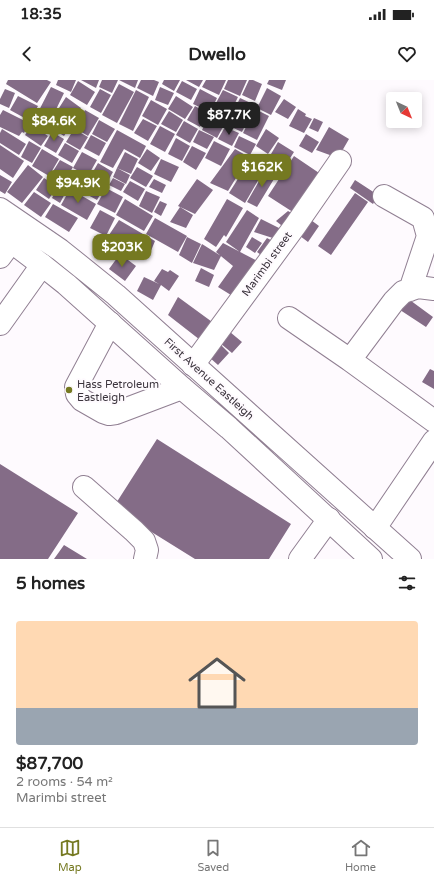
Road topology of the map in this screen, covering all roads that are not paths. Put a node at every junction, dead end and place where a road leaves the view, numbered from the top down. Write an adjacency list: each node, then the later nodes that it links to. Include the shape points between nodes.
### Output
1 (340, 161): 12 (main road, Marimbi street)
2 (384, 196): 7 (main road, via 423,218 428,236)
3 (0, 209): 12 (main road, First Avenue Eastleigh, via 70,258)
4 (4, 244): 5 (main road, First Avenue Eastleigh)
5 (42, 264): 9 (main road, First Avenue Eastleigh); 10 (main road)
6 (434, 289): 7 (main road, via 418,287)
7 (410, 290): 11 (main road, via 403,292 394,301)
8 (290, 318): 11 (main road)
9 (110, 323): 13 (main road, First Avenue Eastleigh); 13 (main road, via 76,387 77,394 82,400 109,414)
10 (0, 324)
11 (350, 360): 14 (main road)
12 (193, 365): 18 (main road, First Avenue Eastleigh)
13 (182, 388): 17 (main road, First Avenue Eastleigh)
14 (434, 421)
15 (434, 441): 18 (main road)
16 (84, 487): 19 (main road, via 144,541 147,550)
17 (328, 519): 20 (main road); 21 (main road, First Avenue Eastleigh)
18 (375, 528): 22 (main road, First Avenue Eastleigh)
19 (145, 559)
20 (300, 559)
21 (370, 559)
22 (410, 559)

